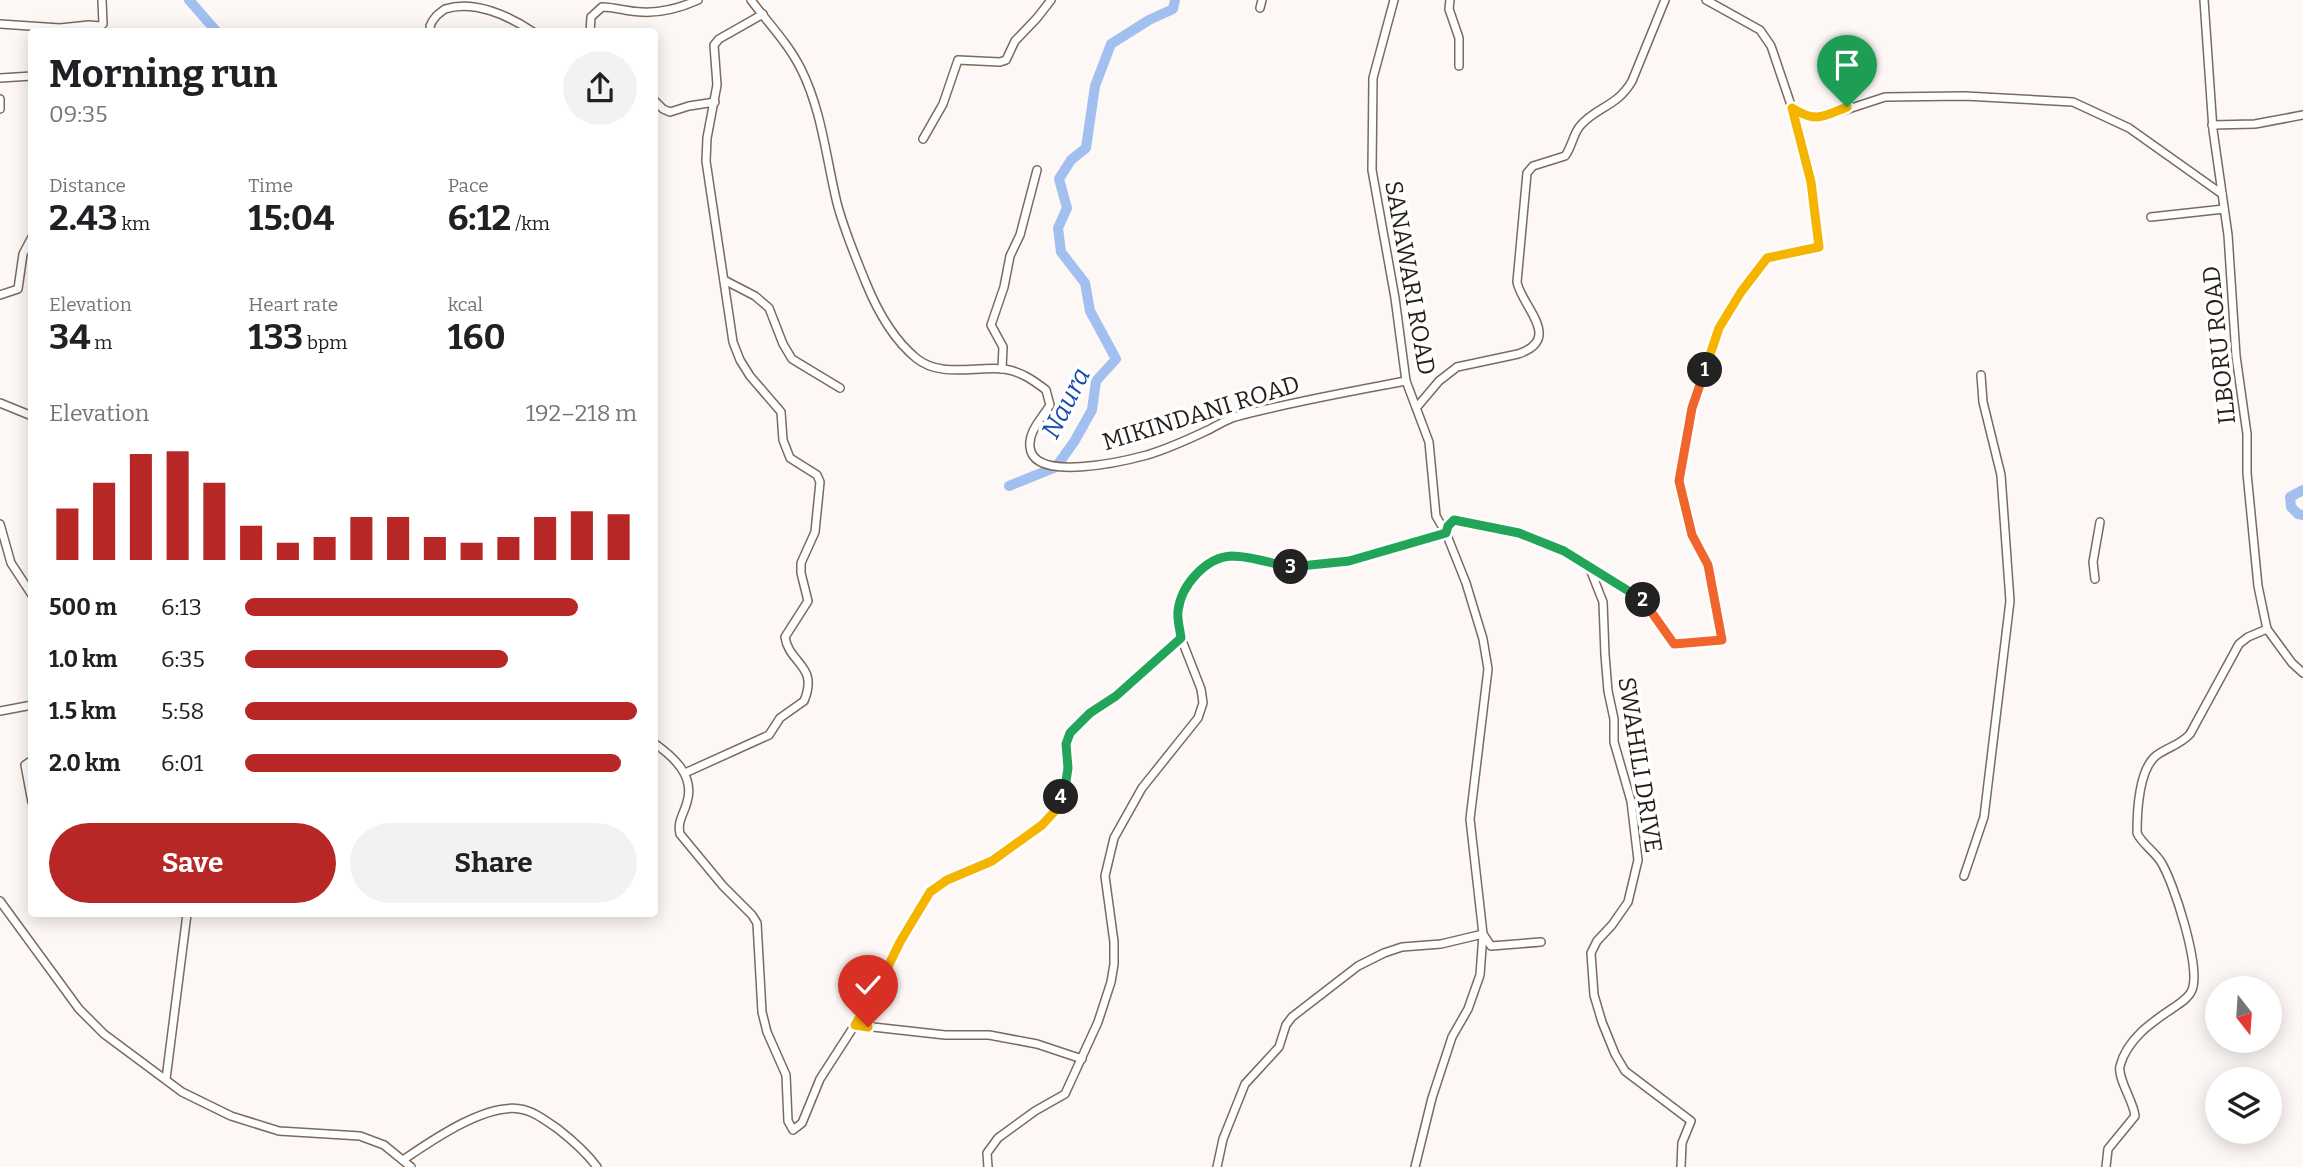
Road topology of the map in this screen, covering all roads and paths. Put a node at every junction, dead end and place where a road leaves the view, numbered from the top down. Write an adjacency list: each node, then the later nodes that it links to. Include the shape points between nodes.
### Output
1 (102, 0): 13 (street, via 102,25)
2 (698, 0): 16 (street, via 656,12 602,7 591,17)
3 (751, 0): 10 (street, MIKINDANI ROAD)
4 (1051, 0): 27 (street, via 1015,41 1006,60 958,60 943,104)
5 (1394, 0): 37 (street, SANAWARI ROAD, via 1374,78 1371,139)
6 (1665, 0): 40 (street, via 1624,94 1580,125 1564,156 1533,166 1527,173 1517,282 1537,318 1536,342 1525,352 1450,371)
7 (1706, 0): 23 (street, via 1760,30 1771,46)
8 (2204, 0): 26 (street, ILBORU ROAD)
9 (1448, 1): 17 (street, via 1458,38)
10 (763, 14): 21 (street, via 716,41); 35 (street, MIKINDANI ROAD, via 780,34 810,91 843,225 878,310 923,363 944,369)
11 (0, 24): 12 (street)
12 (69, 28)
13 (84, 28)
14 (431, 28): 15 (street, via 436,15 464,1 497,9)
15 (527, 28)
16 (593, 28)
17 (1459, 66)
18 (28, 76): 19 (street)
19 (0, 78)
20 (0, 99): 24 (street)
21 (715, 102): 22 (street, via 670,112); 33 (street, via 706,161)
22 (658, 104)
23 (1792, 108): 29 (street, via 1807,117 1824,117 1885,97 2073,102 2129,128); 45 (street, via 1811,182 1819,247 1767,258 1735,301 1719,328 1692,408 1679,481 1692,535 1708,565 1722,640 1674,644 1641,598)
24 (0, 109)
25 (2303, 115): 26 (street, via 2256,124)
26 (2212, 125): 29 (street, ILBORU ROAD)
27 (923, 139)
28 (1037, 170): 35 (street, via 991,326 1003,347)
29 (2221, 194): 30 (street, ILBORU ROAD)
30 (2224, 209): 31 (street); 48 (street, ILBORU ROAD, via 2258,586)
31 (2151, 216)
32 (28, 245): 34 (street, via 18,289)
33 (724, 280): 38 (street, via 769,308 792,359); 55 (street, via 731,334 740,360 779,407 790,458 817,475 820,482 815,532 801,563 808,601 785,637 806,669 808,684 804,701 780,718 769,735)
34 (0, 295)
35 (1002, 369): 37 (street, MIKINDANI ROAD, via 1046,390 1050,405 1038,422 1030,450 1039,462 1061,467 1124,461 1232,418)
36 (1981, 375): 57 (street, via 2002,483 2010,594 1984,817)
37 (1406, 381): 40 (street, SANAWARI ROAD)
38 (839, 388)
39 (0, 403): 41 (street)
40 (1417, 407): 44 (street, SANAWARI ROAD, via 1429,442 1436,516)
41 (28, 414)
42 (2099, 522): 46 (street)
43 (0, 524): 47 (street, via 11,563)
44 (1446, 533): 45 (street, via 1454,520 1519,533 1564,551); 49 (street, via 1349,561 1295,568 1246,557 1221,558 1201,570 1185,593 1178,612); 60 (street, SANAWARI ROAD, via 1466,583 1488,669 1470,819)
45 (1590, 568): 71 (street, SWAHILI DRIVE, via 1603,601 1614,742 1632,805 1638,860 1628,902 1591,953 1594,995 1625,1071 1691,1121 1681,1149)
46 (2095, 579)
47 (28, 589)
48 (2267, 629): 50 (street, ILBORU ROAD); 72 (street, via 2239,644 2190,734 2156,756 2144,771 2137,833 2169,878 2187,932 2193,985 2187,998 2140,1033 2121,1063 2135,1116 2108,1149)
49 (1181, 638): 62 (street, via 1070,733 1064,788 1054,812 1042,825 992,861 930,892); 63 (street, via 1203,703 1198,718 1142,788 1114,838 1105,876 1114,942 1112,974)
50 (2303, 673)
51 (28, 706): 52 (street)
52 (0, 711)
53 (658, 746): 55 (street)
54 (28, 763): 56 (street)
55 (685, 773): 62 (street, via 689,791 678,826 680,834 757,923 762,1012 786,1075 788,1121 793,1130 802,1123 820,1079)
56 (28, 781)
57 (1964, 876)
58 (0, 901): 64 (street, via 79,1009 104,1034)
59 (187, 917): 64 (street)
60 (1483, 934): 61 (street, via 1491,946); 69 (street, via 1384,953 1359,966 1292,1017 1279,1047 1245,1084); 70 (street, SANAWARI ROAD, via 1480,975 1452,1037)
61 (1541, 942)
62 (855, 1025): 63 (street, via 989,1035)
63 (1082, 1059): 68 (street, via 1063,1097 1021,1120 990,1147)
64 (166, 1079): 65 (street, via 231,1116 279,1131 360,1136)
65 (403, 1160): 66 (street); 67 (street, via 480,1116 518,1108 570,1139)
66 (411, 1167)
67 (597, 1167)
68 (988, 1167)
69 (1217, 1167)
70 (1415, 1167)
71 (1681, 1167)
72 (2106, 1167)

